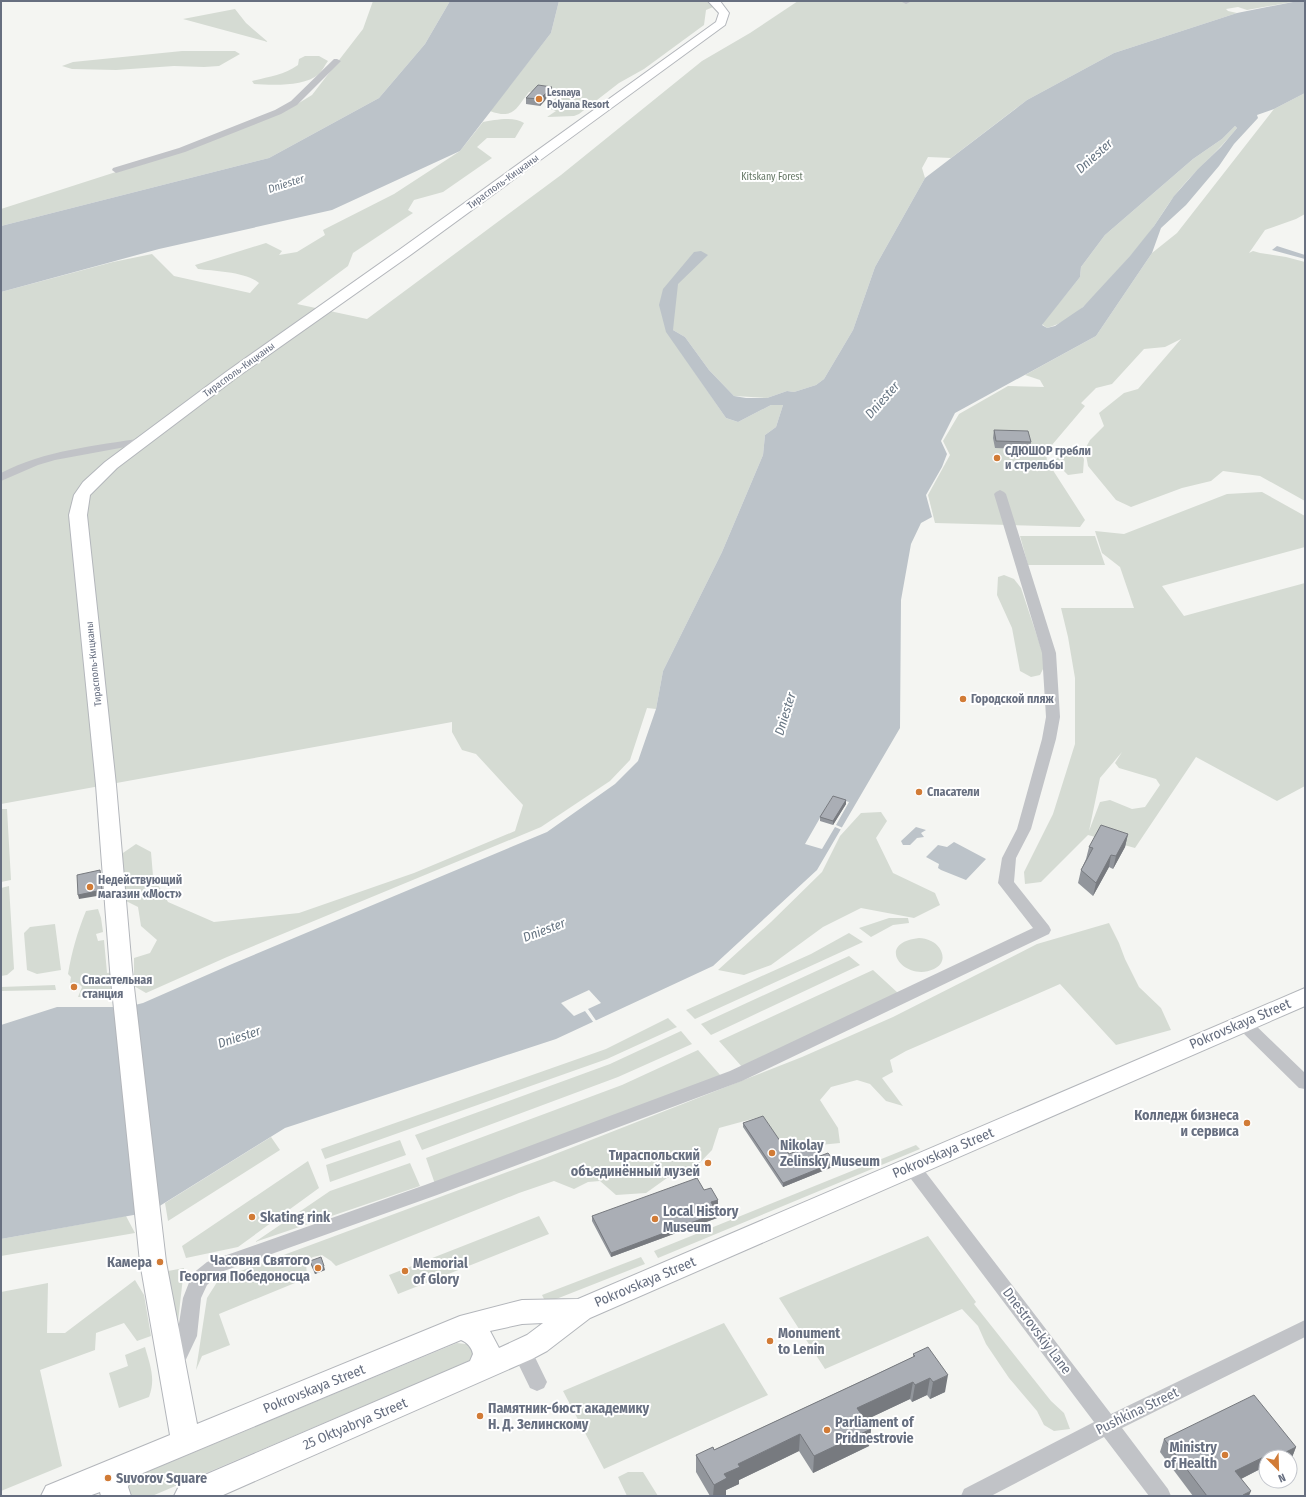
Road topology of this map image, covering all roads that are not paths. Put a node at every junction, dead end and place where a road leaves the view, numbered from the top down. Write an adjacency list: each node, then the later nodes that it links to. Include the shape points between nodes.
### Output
1 (712, 1): 4 (street, Тирасполь-Кицканы, via 724,13 721,23 404,253 230,375)
2 (337, 61): 3 (street, via 294,103 278,112 182,150)
3 (116, 170)
4 (143, 441): 5 (street, via 39,461); 15 (street, Тирасполь-Кицканы, via 111,465 89,486 80,500 78,516 106,785 121,970 153,1262)
5 (1, 478)
6 (1000, 494): 15 (street, via 1049,653 1053,717 1049,739 1024,829 1009,858 1006,883 1042,930 736,1076 431,1190 214,1267 199,1280 192,1298 187,1336)
7 (1305, 996): 8 (street, Pokrovskaya Street)
8 (1242, 1022): 9 (street); 10 (street, Pokrovskaya Street)
9 (1305, 1083)
10 (911, 1166): 11 (street, Pokrovskaya Street); 18 (street, Dnestrovskiy Lane)
11 (580, 1310): 12 (street, Pokrovskaya Street, via 522,1312); 14 (street, Pokrovskaya Street)
12 (460, 1328): 16 (street, via 478,1334 486,1348 488,1355); 19 (street, Pokrovskaya Street)
13 (1305, 1328): 18 (street, Pushkina Street)
14 (522, 1351): 16 (street, 25 Oktyabrya Street); 17 (street)
15 (172, 1367): 19 (street, Тирасполь-Кицканы)
16 (479, 1370): 23 (street, 25 Oktyabrya Street)
17 (537, 1382)
18 (1108, 1425): 24 (street, Pushkina Street); 25 (street, Dnestrovskiy Lane)
19 (186, 1442): 20 (street, Pokrovskaya Street)
20 (122, 1468): 21 (street, Pokrovskaya Street); 22 (street, via 113,1487)
21 (56, 1496)
22 (116, 1496)
23 (189, 1496)
24 (971, 1496)
25 (1162, 1496)

